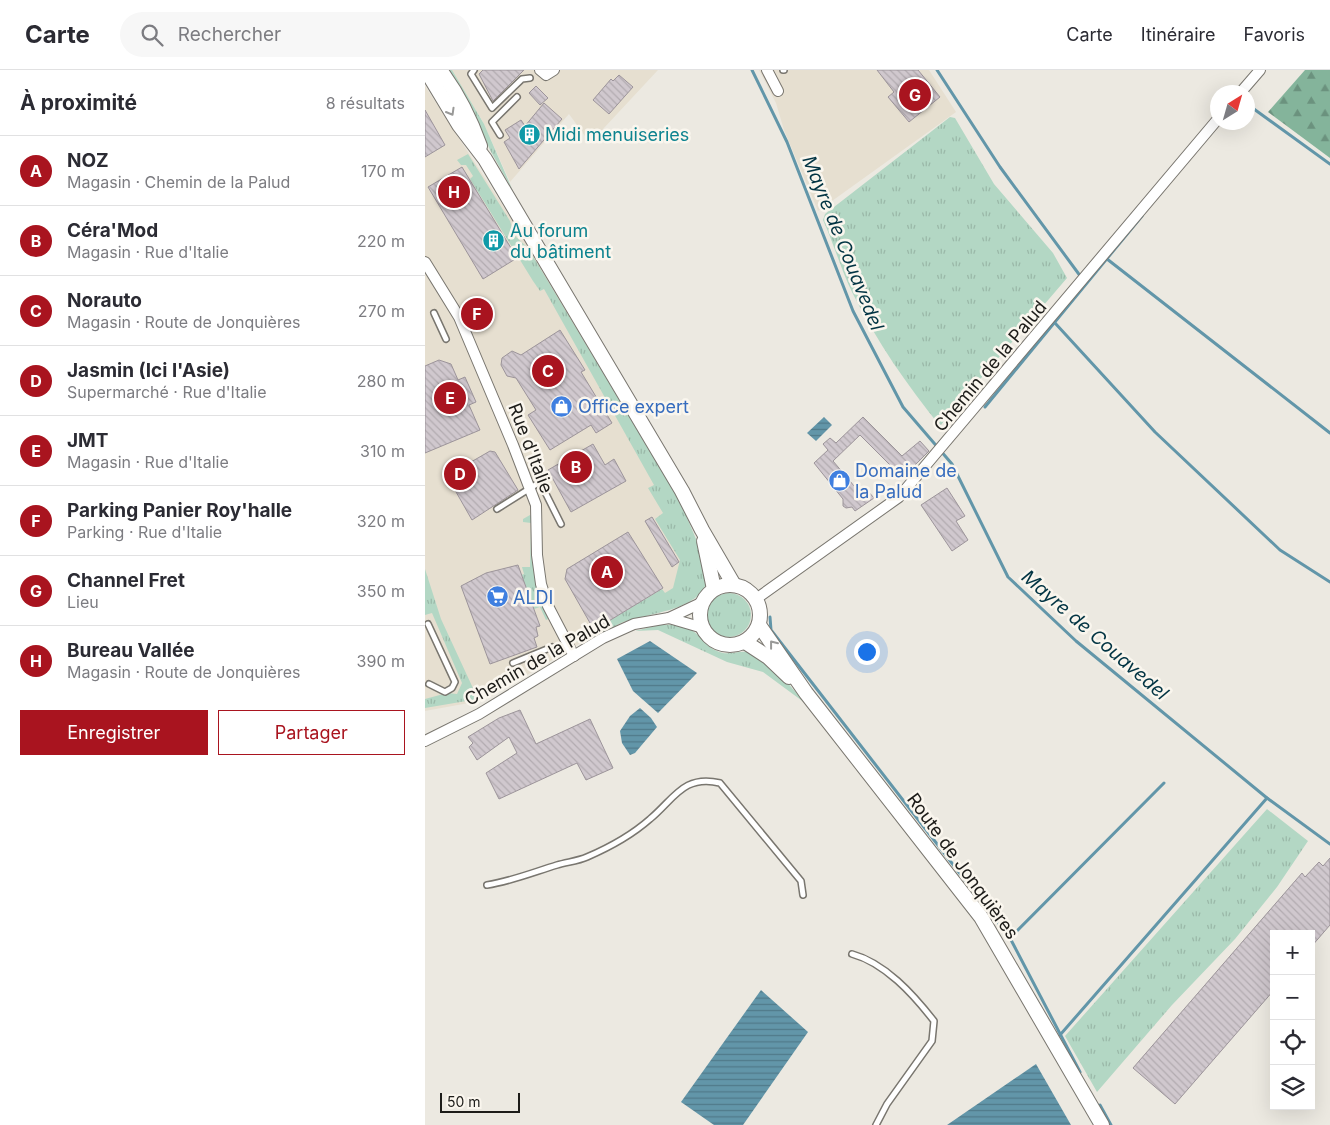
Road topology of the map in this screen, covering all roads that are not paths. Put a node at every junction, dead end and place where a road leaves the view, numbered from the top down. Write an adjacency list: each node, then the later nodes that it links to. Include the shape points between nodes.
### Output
1 (426, 70): 12 (main road, one-way to 12, via 459,125)
2 (440, 70): 12 (main road, via 469,117)
3 (474, 70): 6 (lane, via 471,74 492,108 522,79)
4 (767, 70): 8 (street)
5 (1259, 70): 7 (street)
6 (530, 78)
7 (1247, 85)
8 (778, 91)
9 (517, 97): 11 (lane, via 492,122)
10 (1210, 128): 22 (street, Chemin de la Palud, via 899,497)
11 (500, 135)
12 (485, 159): 19 (main road, via 682,490)
13 (425, 262): 16 (street, Rue d'Italie, via 472,345)
14 (434, 313): 15 (lane)
15 (446, 339)
16 (530, 490): 17 (lane); 18 (lane, via 540,482); 30 (street, Rue d'Italie, via 537,518 541,584 548,606)
17 (497, 508)
18 (561, 524)
19 (702, 530): 20 (main road); 21 (main road)
20 (735, 585): 21 (main road); 22 (main road)
21 (714, 590): 23 (main road)
22 (756, 599): 26 (main road, Route de Jonquières, via 761,616)
23 (703, 602): 24 (street, Chemin de la Palud); 27 (main road, via 700,610)
24 (669, 618): 27 (street, Chemin de la Palud); 30 (street, Chemin de la Palud, via 634,624)
25 (428, 624): 32 (lane, via 455,682 445,692)
26 (759, 625): 28 (main road); 33 (main road, Route de Jonquières, one-way to 26)
27 (703, 628): 28 (main road, via 721,644)
28 (745, 642): 33 (main road, Route de Jonquières, via 768,657)
29 (552, 647): 31 (lane)
30 (574, 656): 34 (street, Chemin de la Palud, via 479,714)
31 (513, 663)
32 (429, 684)
33 (806, 693): 39 (main road, Route de Jonquières, via 981,917)
34 (425, 741)
35 (487, 885): 36 (lane, via 587,857 650,820 686,785 705,780 720,783 801,881)
36 (803, 895)
37 (852, 954): 38 (lane, via 868,958 894,979 934,1021 932,1041)
38 (876, 1125)
39 (1101, 1125)

